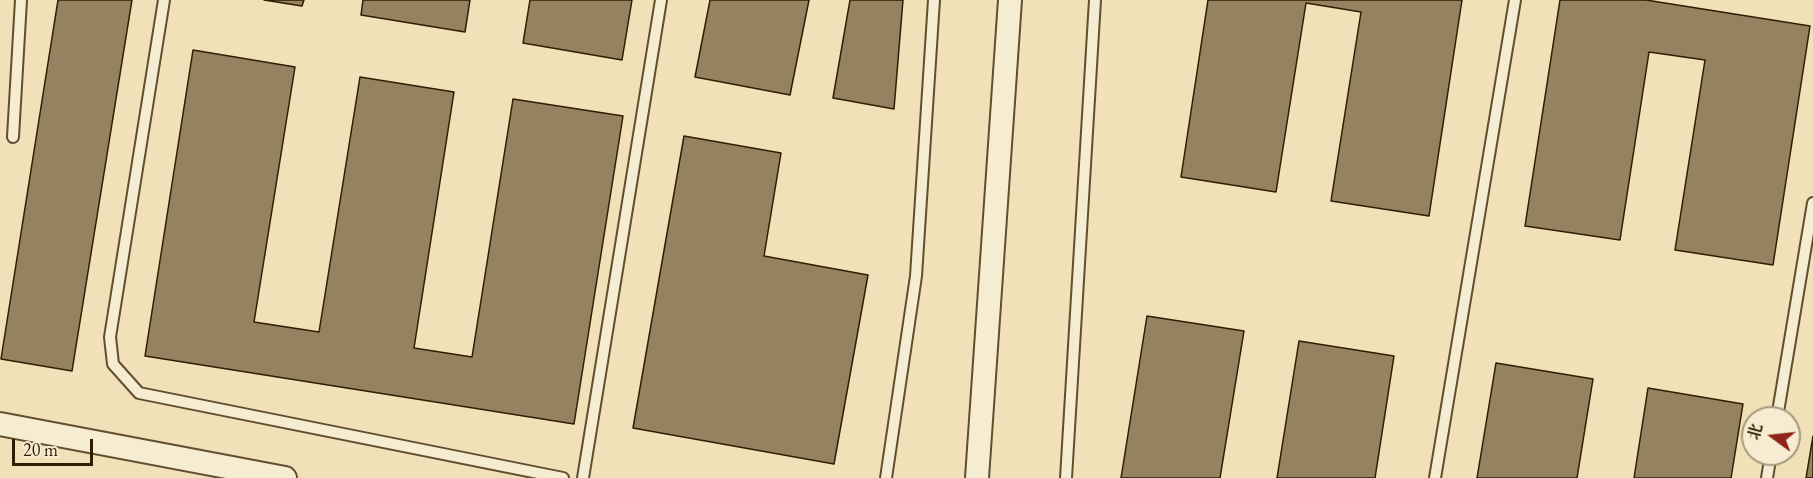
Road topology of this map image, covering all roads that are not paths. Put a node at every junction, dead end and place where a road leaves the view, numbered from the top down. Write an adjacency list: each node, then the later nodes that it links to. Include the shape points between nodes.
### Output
1 (21, 0): 8 (lane)
2 (164, 0): 13 (lane, via 110,337 113,364 139,393)
3 (661, 0): 14 (lane)
4 (934, 0): 15 (lane, via 916,276)
5 (1010, 0): 16 (street)
6 (1095, 0): 17 (lane)
7 (1515, 0): 18 (lane)
8 (13, 137)
9 (1813, 203): 10 (lane)
10 (1779, 406)
11 (0, 424): 12 (street)
12 (285, 478)
13 (563, 478)
14 (583, 478)
15 (886, 478)
16 (977, 478)
17 (1066, 478)
18 (1435, 478)

